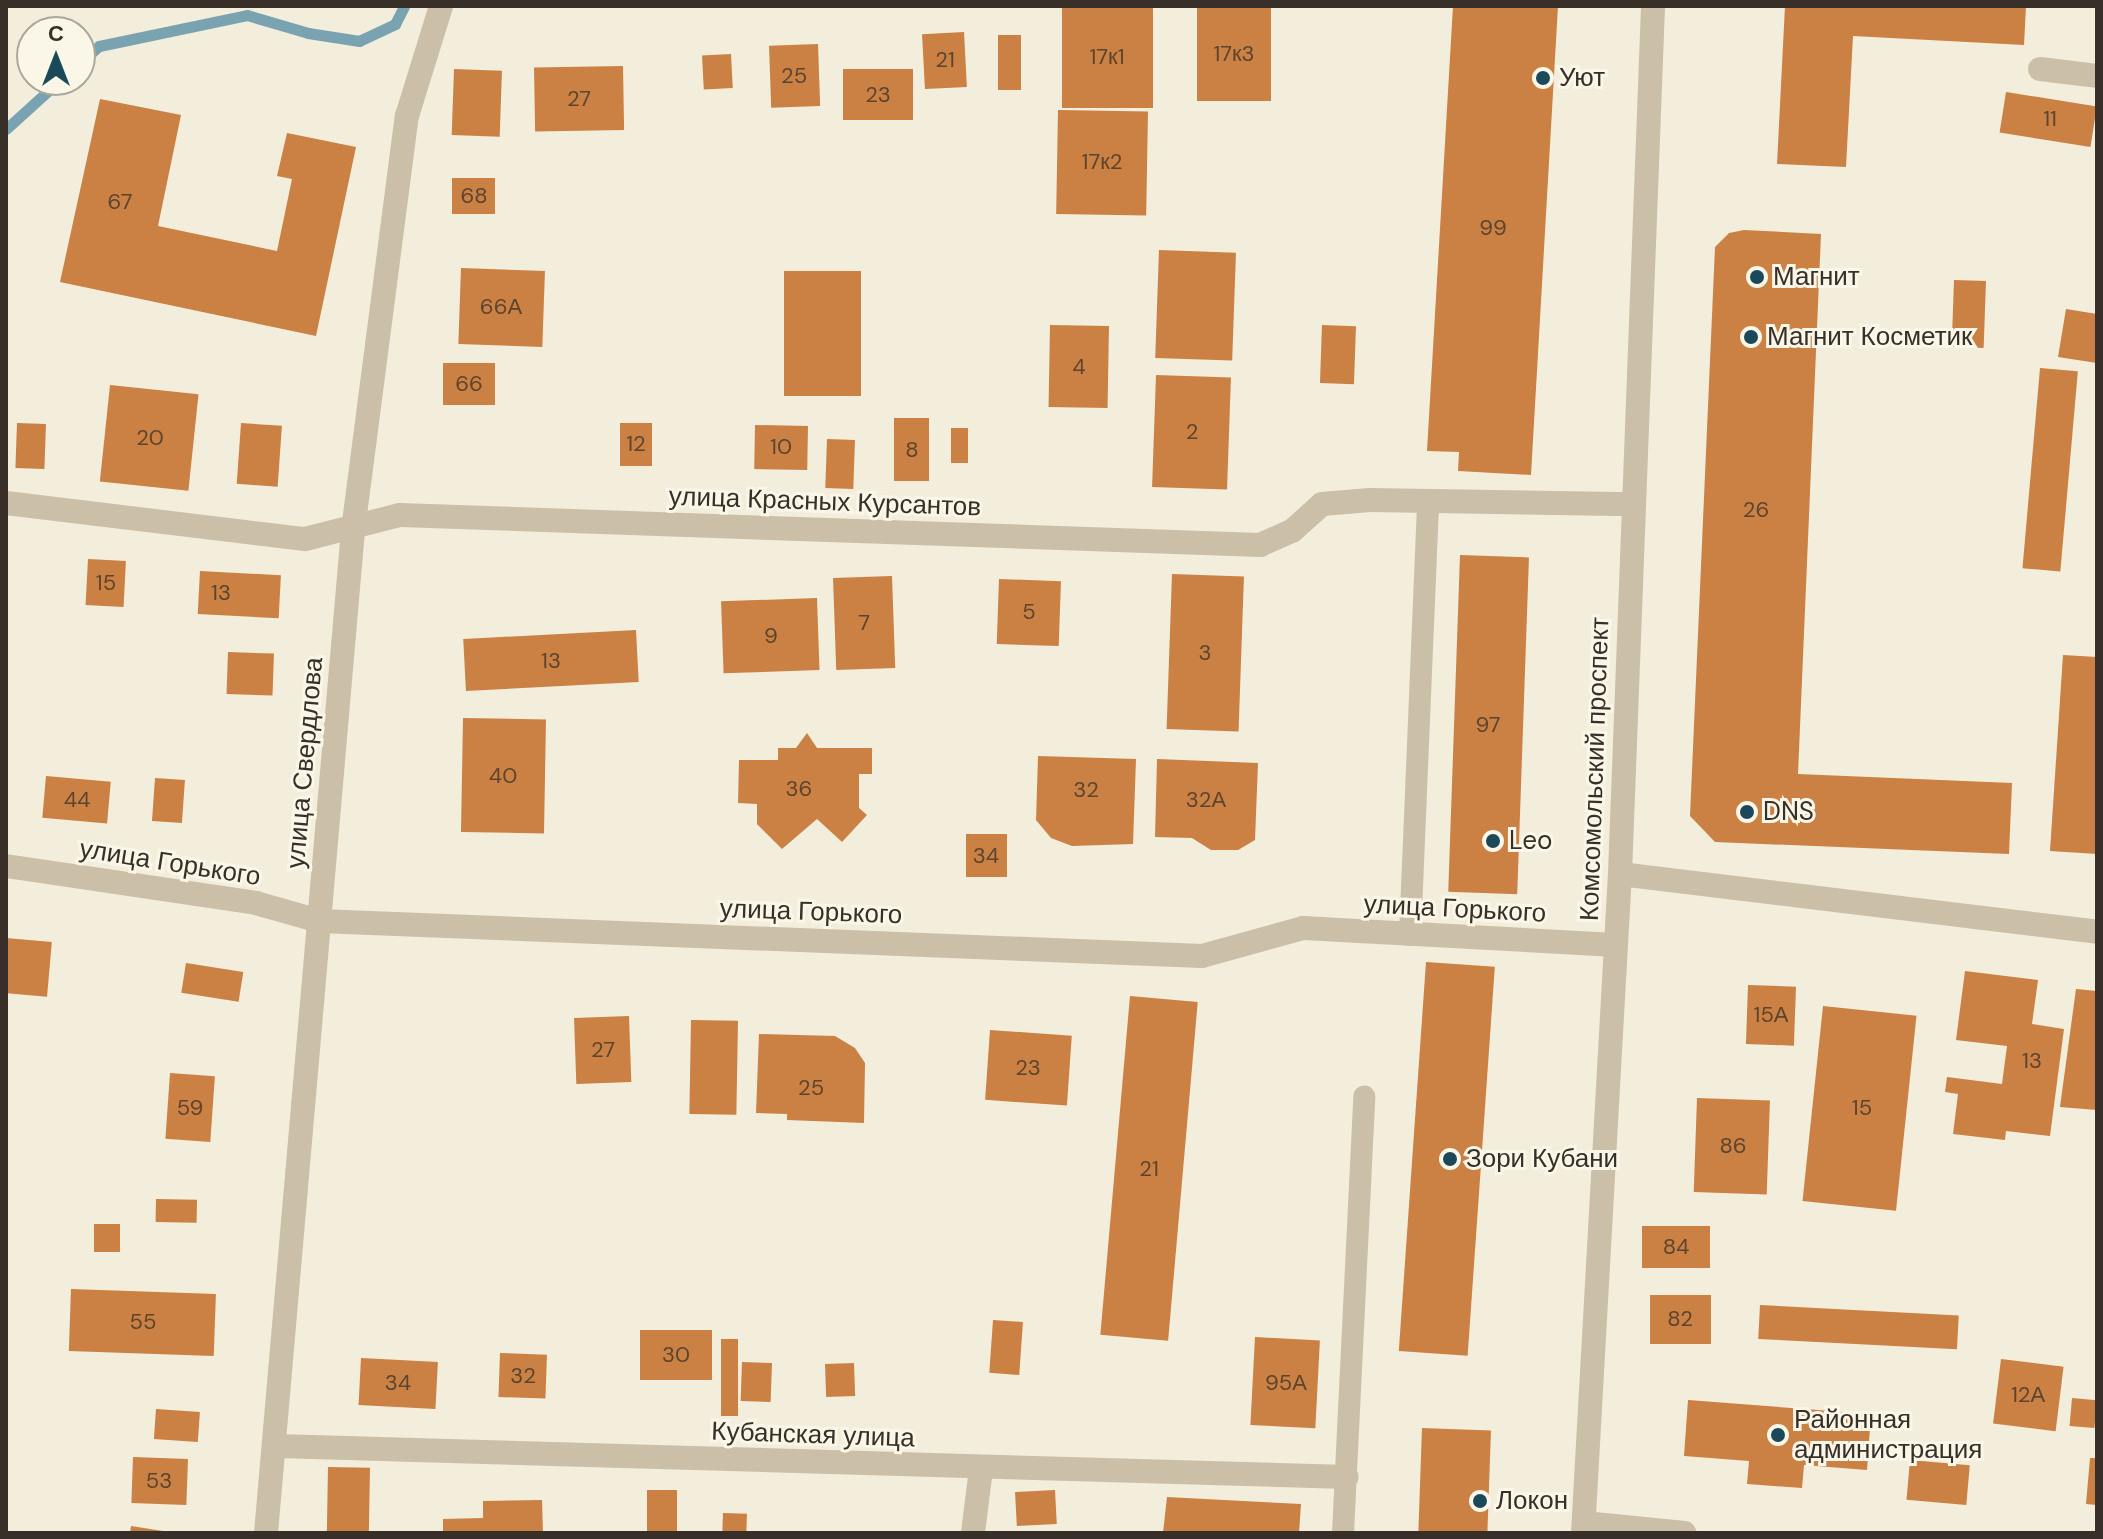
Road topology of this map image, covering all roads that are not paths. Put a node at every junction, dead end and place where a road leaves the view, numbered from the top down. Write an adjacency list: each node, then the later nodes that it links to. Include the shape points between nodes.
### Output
1 (441, 6): 8 (street, улица Свердлова, via 407,116)
2 (1653, 6): 7 (street, Комсомольский проспект)
3 (2040, 69): 4 (street)
4 (2097, 76)
5 (1428, 501): 7 (street, улица Красных Курсантов); 8 (street, улица Красных Курсантов, via 1322,504 1292,531 1260,545 400,515); 13 (lane)
6 (6, 503): 8 (street, улица Красных Курсантов, via 305,539)
7 (1633, 504): 10 (street, Комсомольский проспект)
8 (353, 530): 11 (street, улица Свердлова)
9 (6, 866): 11 (street, улица Горького, via 256,903)
10 (1620, 874): 12 (street); 14 (street, Комсомольский проспект)
11 (319, 921): 13 (street, улица Горького, via 1202,956 1303,928); 16 (street, улица Свердлова)
12 (2097, 932)
13 (1410, 935): 14 (street, улица Горького)
14 (1616, 945): 19 (street, Комсомольский проспект)
15 (1364, 1097): 18 (lane)
16 (277, 1446): 17 (street, Кубанская улица); 20 (street, улица Свердлова)
17 (981, 1469): 18 (street, Кубанская улица); 21 (street)
18 (1347, 1477): 22 (lane)
19 (1583, 1528): 23 (street)
20 (266, 1533)
21 (973, 1533)
22 (1343, 1533)
23 (1685, 1533)

